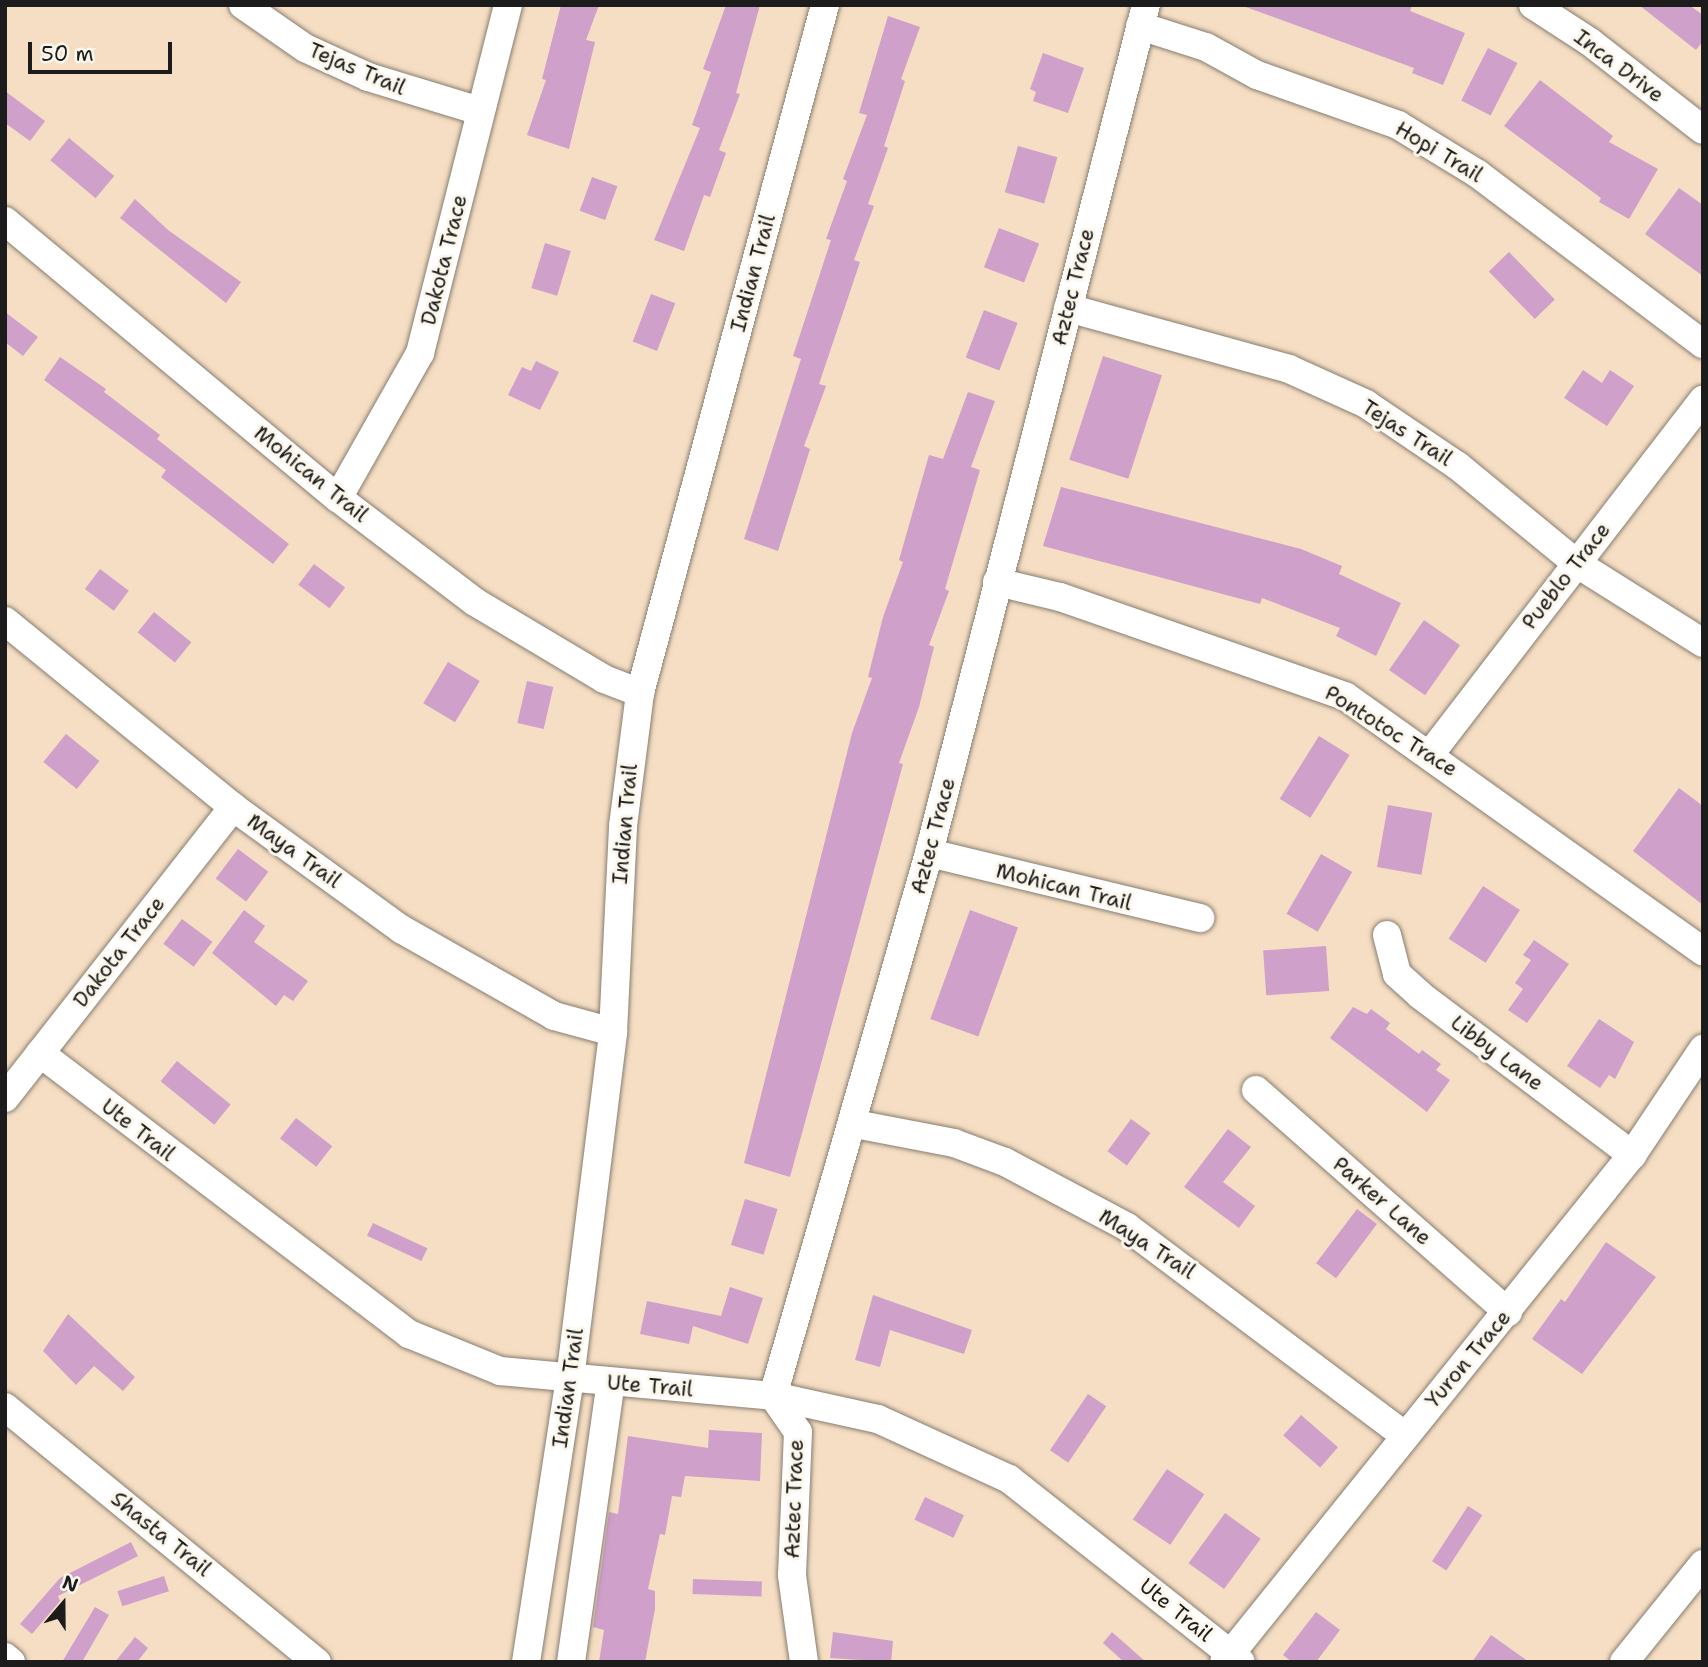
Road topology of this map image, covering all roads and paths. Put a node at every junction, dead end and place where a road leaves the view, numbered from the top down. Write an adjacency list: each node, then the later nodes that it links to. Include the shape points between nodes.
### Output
1 (243, 5): 6 (street, Tejas Trail, via 305,48 368,77)
2 (508, 5): 6 (street, Dakota Trace)
3 (825, 5): 17 (street, Indian Trail)
4 (1533, 5): 7 (street, Inca Drive, via 1590,42)
5 (1143, 16): 9 (street, Aztec Trace); 10 (street, Hopi Trail, via 1257,75 1398,125 1478,174)
6 (480, 111): 12 (street, Dakota Trace, via 420,353)
7 (1703, 130)
8 (5, 221): 12 (street, Mohican Trail)
9 (1068, 308): 13 (street, Tejas Trail, via 1289,369 1366,404 1458,466); 14 (street, Aztec Trace)
10 (1703, 344)
11 (1703, 400): 13 (street, Pueblo Trace)
12 (338, 498): 17 (street, Mohican Trail, via 526,636 604,679)
13 (1576, 563): 16 (street, Tejas Trail); 18 (street, Pueblo Trace)
14 (997, 582): 18 (street, Pontotoc Trace, via 1060,597 1313,683 1345,696); 20 (street, Aztec Trace)
15 (5, 621): 19 (street, Maya Trail)
16 (1703, 643)
17 (640, 693): 24 (street, Indian Trail, via 623,825)
18 (1431, 753): 23 (street, Pontotoc Trace)
19 (233, 807): 24 (street, Maya Trail, via 401,929 490,983 554,1016); 26 (street, Dakota Trace)
20 (929, 853): 21 (street, Mohican Trail); 29 (street, Aztec Trace)
21 (1200, 918)
22 (1387, 936): 30 (street, Libby Lane, via 1397,974 1420,995)
23 (1703, 951)
24 (613, 1032): 32 (street, Indian Trail)
25 (1703, 1049): 30 (street, Yuron Trace)
26 (40, 1053): 28 (street, Dakota Trace); 32 (street, Ute Trail, via 409,1334 500,1371)
27 (1256, 1090): 31 (street, Parker Lane)
28 (5, 1098)
29 (855, 1124): 34 (street, Aztec Trace); 36 (street, Maya Trail, via 967,1148 1005,1162 1127,1227)
30 (1632, 1155): 31 (street, Yuron Trace)
31 (1508, 1312): 36 (street, Yuron Trace)
32 (570, 1379): 33 (street, Ute Trail); 42 (street, Indian Trail)
33 (611, 1382): 34 (street, Ute Trail); 43 (street)
34 (773, 1396): 39 (street, Ute Trail, via 878,1419 1009,1479); 44 (street, Aztec Trace, via 798,1432 792,1575)
35 (5, 1407): 41 (street, Shasta Trail)
36 (1404, 1434): 39 (street, Yuron Trace)
37 (1703, 1564): 45 (street)
38 (5, 1657): 40 (street)
39 (1231, 1659)
40 (11, 1662)
41 (317, 1662)
42 (526, 1662)
43 (571, 1662)
44 (804, 1662)
45 (1624, 1662)

